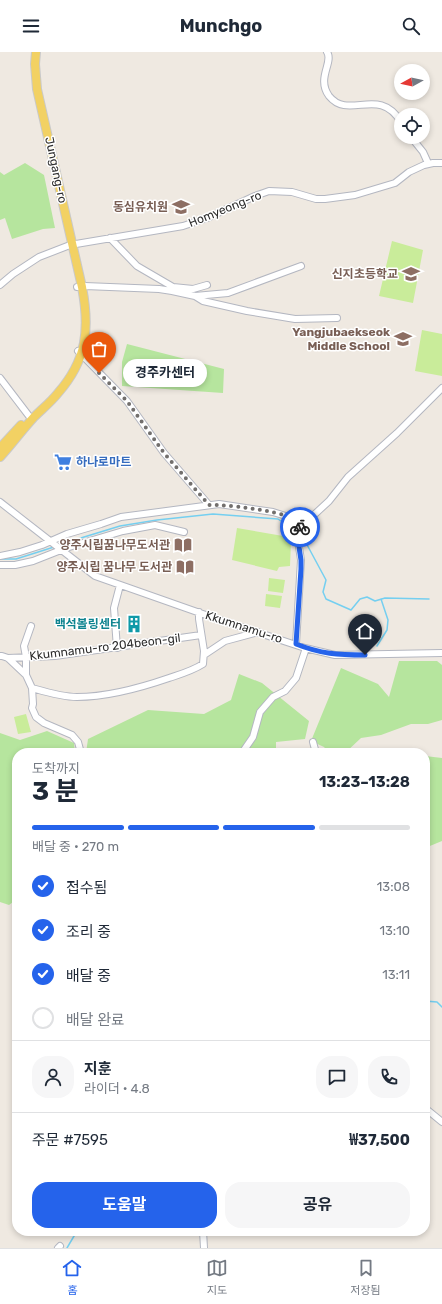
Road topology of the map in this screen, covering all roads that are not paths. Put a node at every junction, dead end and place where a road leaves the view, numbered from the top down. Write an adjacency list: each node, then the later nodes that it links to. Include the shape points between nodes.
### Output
1 (32, 52): 10 (main road, Jungang-ro, via 34,89)
2 (36, 52): 8 (main road, Jungang-ro, via 37,89)
3 (327, 52): 4 (street, via 329,61 324,74 329,96 346,106 380,104)
4 (394, 111)
5 (417, 144): 6 (street)
6 (428, 163): 7 (street, Homyeong-ro); 9 (street, Homyeong-ro, via 409,172 395,184 355,194 325,199 292,192 269,191 183,226)
7 (442, 164)
8 (64, 208): 9 (street, via 76,238); 10 (main road, Jungang-ro)
9 (108, 238): 10 (street, Homyeong-ro); 12 (street, via 137,266 173,287 193,289)
10 (71, 245): 13 (street, via 39,257); 14 (main road, Jungang-ro)
11 (301, 266): 15 (street, via 228,293)
12 (207, 285)
13 (0, 286)
14 (79, 287): 15 (street, via 172,290); 17 (main road, Jungang-ro, via 82,325)
15 (195, 296): 16 (street, via 203,301 247,311 295,318)
16 (337, 318)
17 (79, 353): 20 (main road, Jungang-ro, via 64,379); 22 (main road, Jungang-ro, via 74,369 58,393); 24 (street, via 127,401 164,453)
18 (0, 378): 20 (street)
19 (442, 388): 25 (street, via 348,477 329,502)
20 (29, 416): 21 (main road, Jungang-ro)
21 (0, 448)
22 (0, 457)
23 (0, 502): 27 (street)
24 (209, 505): 25 (street, via 219,504 273,512 292,518); 27 (street, via 121,517)
25 (299, 531): 36 (street, via 301,560)
26 (184, 532): 28 (street, via 155,525 123,531)
27 (49, 541): 28 (street, Kkumnamu-ro); 29 (street, via 20,552)
28 (61, 549): 30 (street, via 27,562); 31 (street, Kkumnamu-ro, via 95,576)
29 (0, 556)
30 (0, 565)
31 (120, 585): 32 (street, Kkumnamu-ro); 37 (street, via 114,608)
32 (199, 612): 34 (street, Kkumnamu-ro); 35 (street)
33 (31, 626): 42 (street, via 24,646)
34 (258, 632): 36 (street, Kkumnamu-ro); 40 (street, via 225,641)
35 (202, 635): 37 (street, Kkumnamu-ro 204beon-gil); 40 (street)
36 (296, 644): 38 (street, Kkumnamu-ro)
37 (117, 648): 42 (street, Kkumnamu-ro 204beon-gil)
38 (305, 648): 39 (street, Kkumnamu-ro, via 335,655); 48 (street, via 296,678 260,712 253,737)
39 (442, 652)
40 (204, 655): 45 (street, via 203,664 194,669 119,693 76,697)
41 (0, 656): 43 (street)
42 (26, 657): 43 (street, Kkumnamu-ro 204beon-gil); 44 (street)
43 (8, 658): 44 (street)
44 (26, 675): 45 (street)
45 (32, 688): 47 (street, via 32,708 36,717 72,735)
46 (313, 742): 49 (street)
47 (79, 748)
48 (245, 748)
49 (315, 748)
50 (430, 1112): 51 (street)
51 (442, 1122)
52 (203, 1236): 53 (street)
53 (204, 1248)

